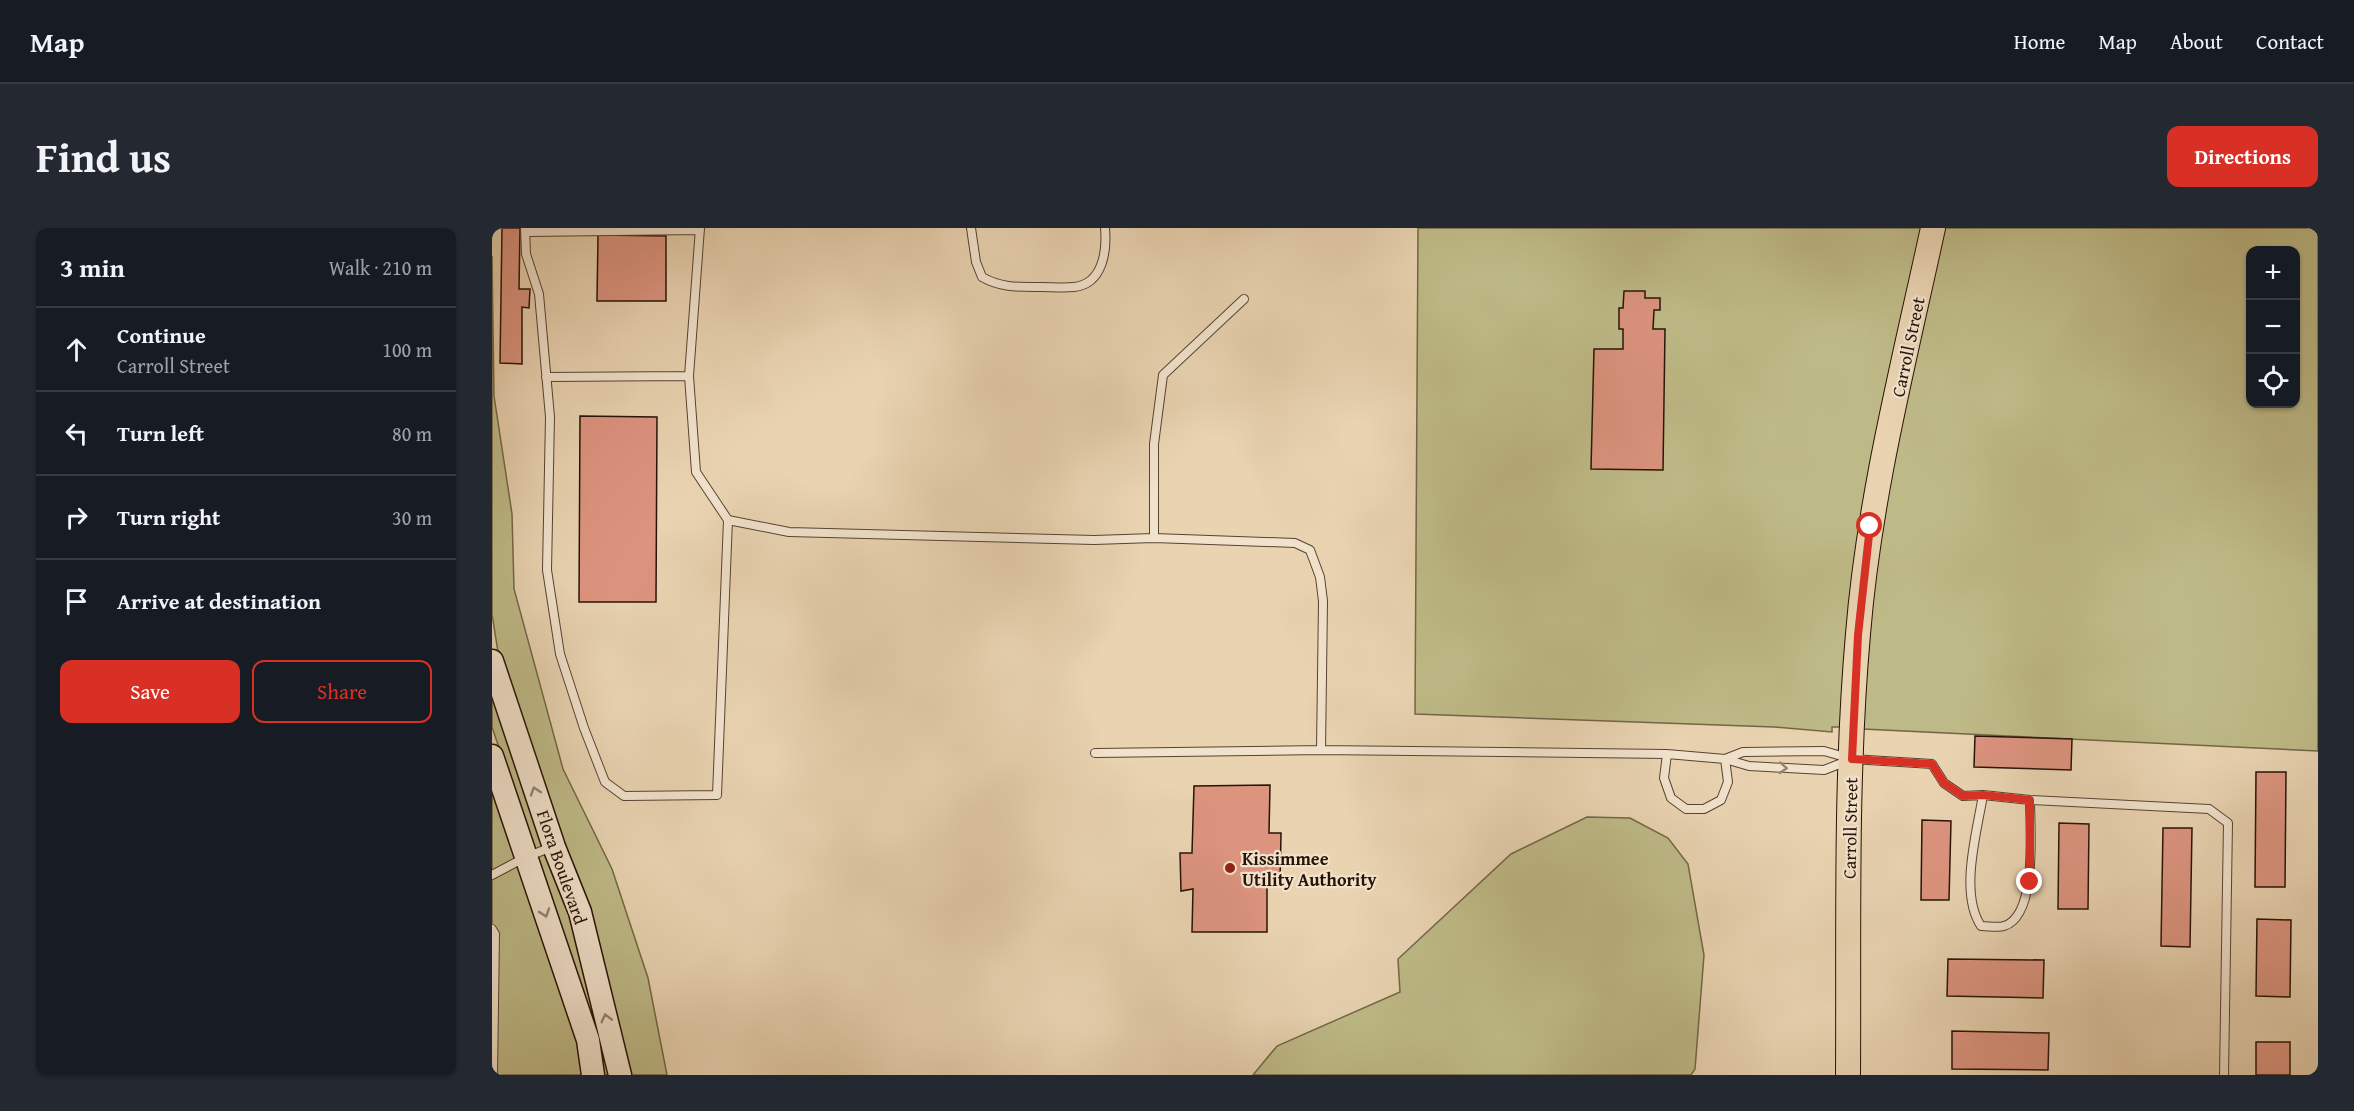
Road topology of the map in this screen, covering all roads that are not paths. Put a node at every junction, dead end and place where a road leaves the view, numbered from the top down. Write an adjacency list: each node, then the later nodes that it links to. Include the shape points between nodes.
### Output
1 (971, 228): 2 (lane, via 982,277 1005,287 1075,287 1090,280 1105,256)
2 (1105, 228)
3 (1933, 228): 17 (main road, Carroll Street, via 1870,526 1858,635)
4 (700, 229): 5 (lane); 7 (lane)
5 (526, 230): 8 (lane, via 526,254 538,294)
6 (1244, 299): 10 (lane, via 1163,375 1154,444)
7 (689, 376): 8 (lane); 9 (lane, via 696,472)
8 (546, 377): 9 (lane, via 550,417 547,570 560,654 605,782 624,796 717,795)
9 (728, 520): 10 (lane, via 789,532)
10 (1154, 538): 12 (lane, via 1295,543 1310,550 1320,577 1323,601)
11 (492, 662): 20 (street, Flora Boulevard, one-way to 11)
12 (1321, 750): 13 (lane); 14 (lane)
13 (1095, 753)
14 (1667, 754): 16 (lane); 16 (lane, via 1664,778 1671,798 1686,809 1704,809 1721,800 1728,782)
15 (492, 756): 21 (street, Flora Boulevard)
16 (1725, 759): 17 (lane, via 1743,752 1824,751); 17 (lane, one-way to 17, via 1749,766 1824,770)
17 (1852, 759): 18 (lane, via 1932,764 1944,783 1963,796); 27 (main road, Carroll Street)
18 (1983, 795): 19 (lane); 19 (lane, via 1970,875 1974,915 1981,926 2004,926 2018,916 2030,882)
19 (2030, 800): 28 (lane, via 2209,809 2228,823)
20 (554, 847): 21 (lane); 26 (street, Flora Boulevard, one-way to 20, via 580,912)
21 (526, 857): 22 (lane); 25 (street, Flora Boulevard, one-way to 25, via 588,1040)
22 (492, 875)
23 (492, 929): 24 (lane)
24 (493, 1075)
25 (593, 1075)
26 (620, 1075)
27 (1848, 1075)
28 (2224, 1075)

